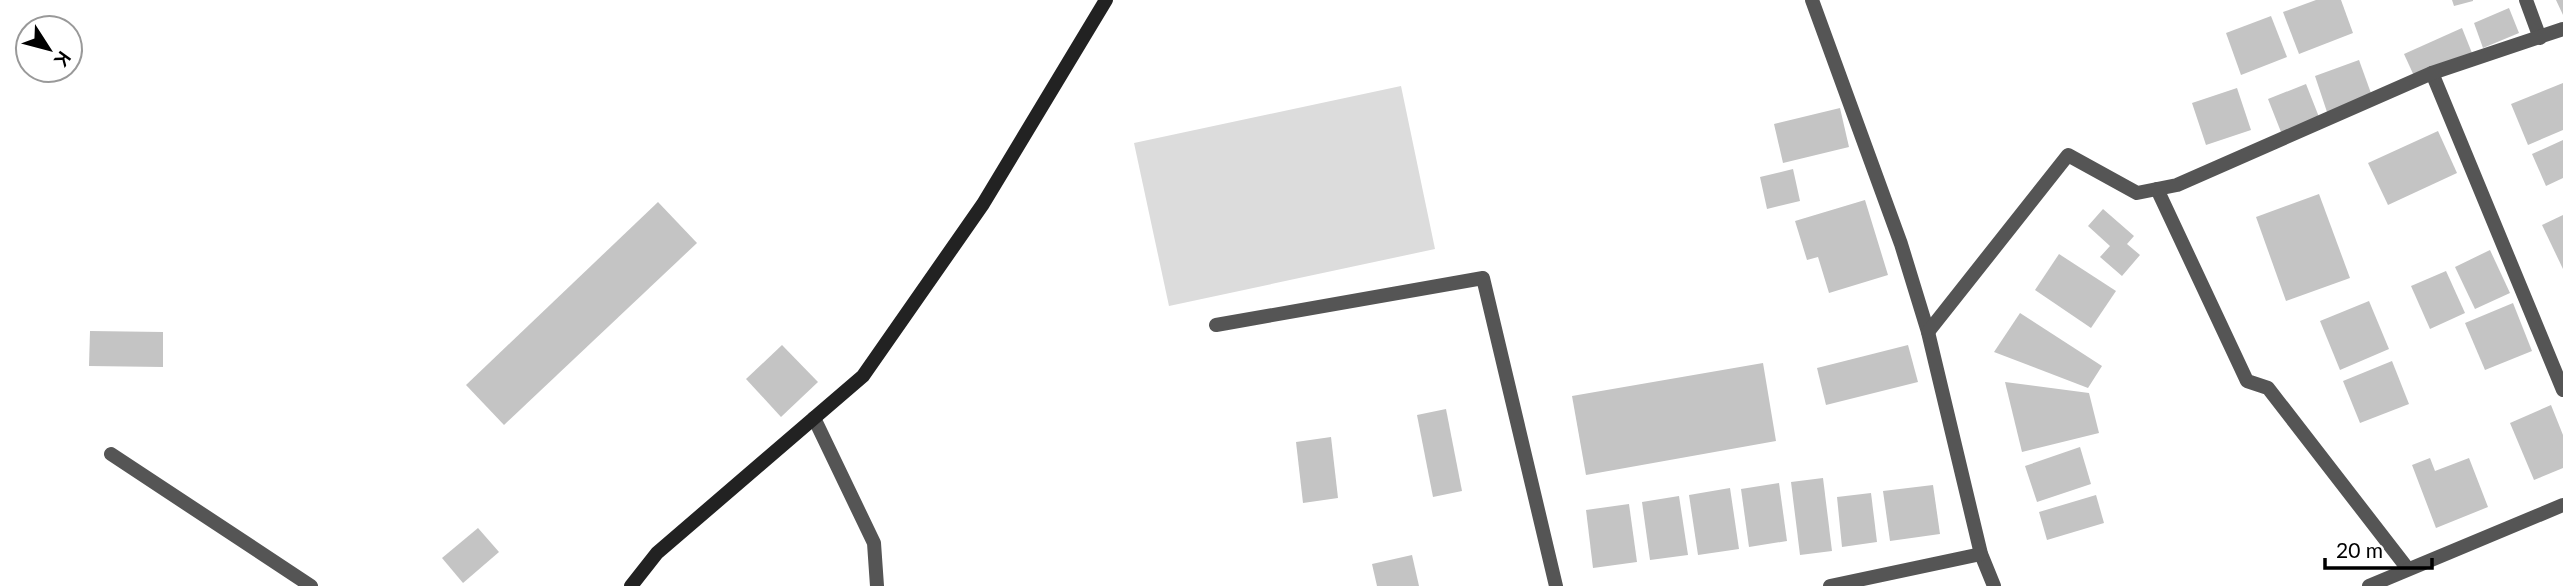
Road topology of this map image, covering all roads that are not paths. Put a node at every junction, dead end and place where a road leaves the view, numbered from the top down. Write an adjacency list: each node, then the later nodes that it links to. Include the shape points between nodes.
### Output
1 (1106, 0): 11 (main road, via 983,204 863,376)
2 (1812, 0): 9 (street)
3 (2526, 0): 5 (street)
4 (2563, 29): 5 (street)
5 (2540, 38): 6 (street)
6 (2432, 73): 7 (street, via 2177,185); 10 (street)
7 (2157, 189): 9 (street, via 2137,193 2068,155); 15 (street, via 2247,381 2268,388)
8 (1216, 325): 19 (street, via 1483,278)
9 (1928, 331): 14 (street)
10 (2563, 390)
11 (814, 418): 17 (main road, via 657,553); 18 (street, via 874,543)
12 (111, 454): 16 (street)
13 (2563, 505): 15 (street)
14 (1981, 554): 20 (street); 21 (street)
15 (2408, 569): 22 (street)
16 (311, 586)
17 (631, 586)
18 (877, 586)
19 (1556, 586)
20 (1830, 586)
21 (1994, 586)
22 (2369, 586)

